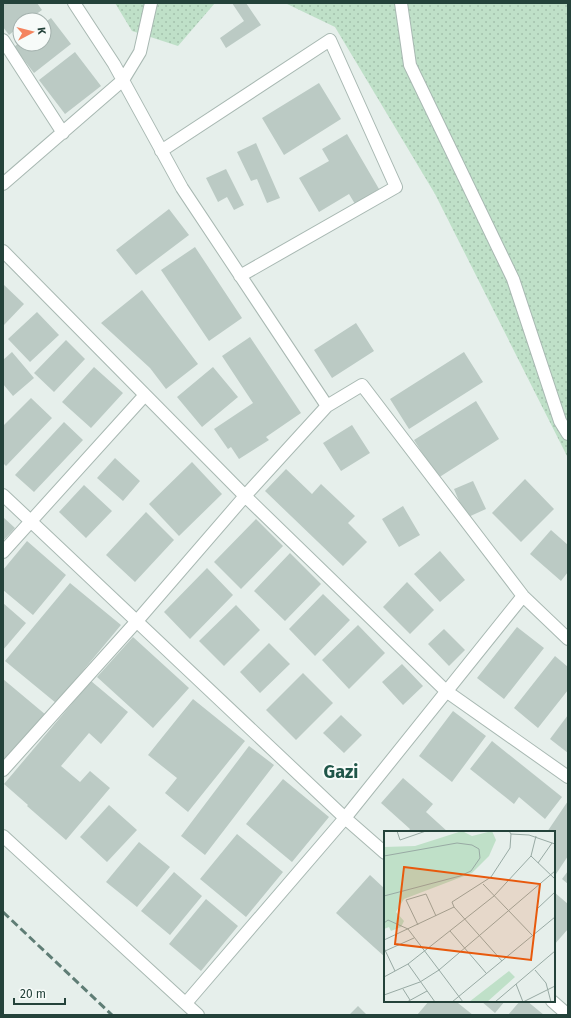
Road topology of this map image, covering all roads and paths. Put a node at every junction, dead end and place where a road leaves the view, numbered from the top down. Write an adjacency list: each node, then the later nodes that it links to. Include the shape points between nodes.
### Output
1 (74, 3): 5 (street)
2 (151, 3): 5 (street, via 140,52)
3 (402, 3): 13 (street, via 410,65 513,279 560,421)
4 (3, 40): 6 (street)
5 (123, 80): 6 (street); 7 (street)
6 (63, 133): 8 (street)
7 (162, 151): 10 (street, via 182,188); 10 (street, via 330,40 396,187)
8 (3, 184)
9 (3, 251): 11 (street)
10 (240, 276): 12 (street)
11 (145, 395): 15 (street); 16 (street)
12 (327, 406): 15 (street); 18 (street, via 362,386)
13 (568, 434)
14 (3, 495): 16 (street)
15 (245, 496): 19 (street); 21 (street)
16 (31, 521): 17 (street); 19 (street)
17 (3, 552)
18 (523, 596): 20 (street); 21 (street)
19 (137, 621): 22 (street); 24 (street)
20 (568, 639)
21 (446, 691): 23 (street); 24 (street)
22 (3, 770)
23 (568, 777)
24 (346, 818): 26 (street); 28 (street)
25 (3, 836): 28 (street)
26 (384, 852)
27 (553, 1002): 30 (street)
28 (186, 1003): 29 (street)
29 (198, 1015)
30 (568, 1015)

